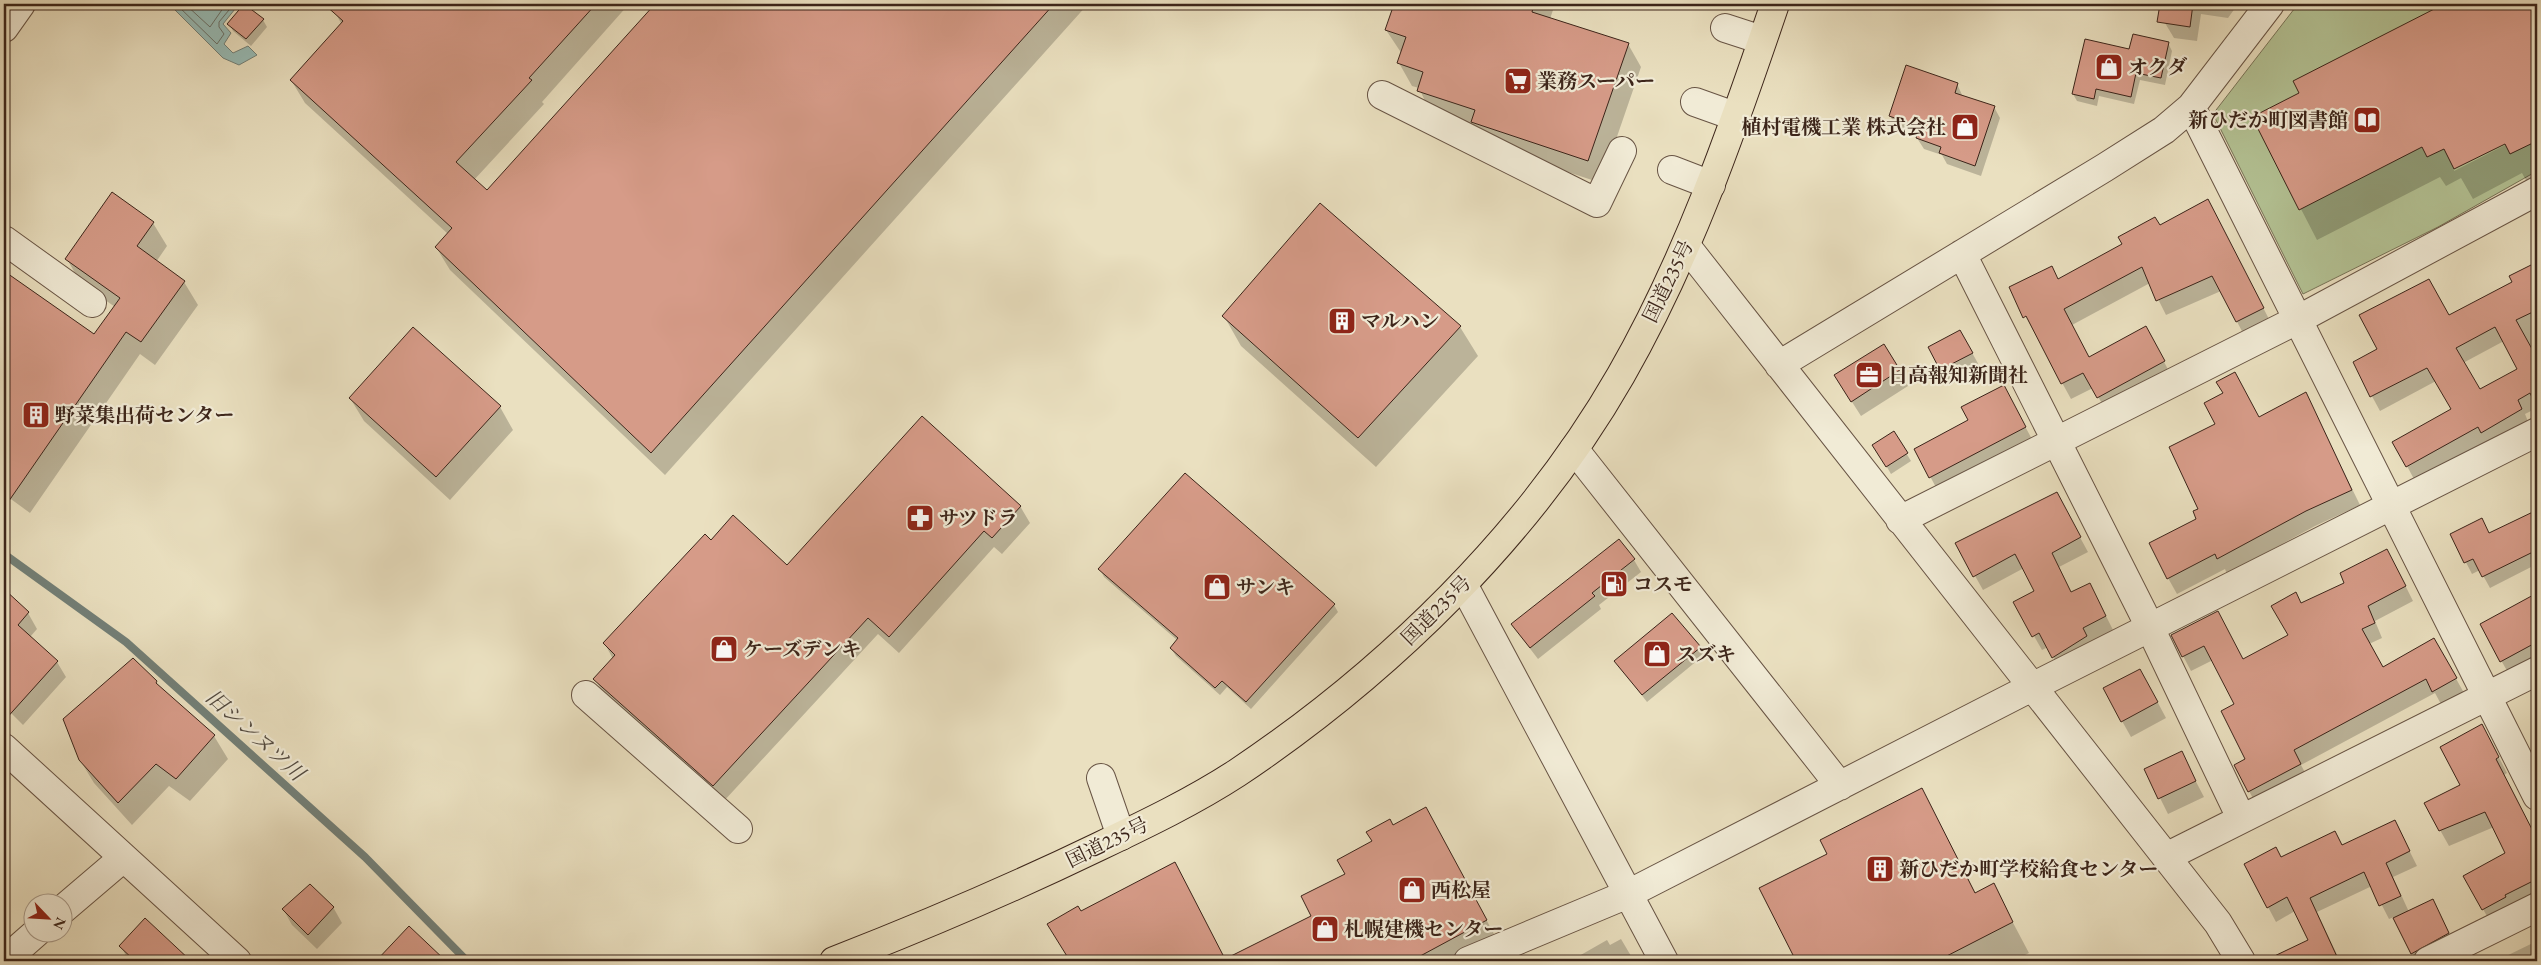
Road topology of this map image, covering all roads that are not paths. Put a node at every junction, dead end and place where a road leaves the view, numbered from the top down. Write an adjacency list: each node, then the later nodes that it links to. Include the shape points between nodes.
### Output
1 (21, 4): 4 (street)
2 (1775, 4): 6 (highway, 国道235号)
3 (2270, 4): 9 (street)
4 (4, 28)
5 (1725, 28): 6 (street)
6 (1762, 40): 10 (highway, 国道235号)
7 (1382, 96): 11 (street, via 1597,202)
8 (1695, 102): 10 (street)
9 (2191, 107): 17 (street, via 2164,130); 19 (street)
10 (1737, 117): 13 (highway, 国道235号)
11 (1622, 151)
12 (1672, 170): 13 (street)
13 (1711, 185): 16 (highway, 国道235号)
14 (2537, 191): 19 (street)
15 (4, 240): 18 (street)
16 (1686, 247): 20 (street); 23 (highway, 国道235号, via 1621,375)
17 (1962, 254): 20 (street); 22 (street)
18 (92, 303)
19 (2299, 319): 22 (street); 24 (street)
20 (1779, 365): 25 (street)
21 (2537, 432): 24 (street)
22 (2057, 440): 25 (street); 27 (street)
23 (1574, 448): 26 (highway, 国道235号); 34 (street)
24 (2391, 507): 27 (street); 31 (street)
25 (1900, 520): 29 (street)
26 (1463, 584): 38 (highway, 国道235号, via 1403,643 1297,729 1235,774); 41 (street)
27 (2150, 628): 29 (street); 36 (street)
28 (2537, 671): 31 (street)
29 (2032, 687): 34 (street); 39 (street)
30 (586, 695): 37 (street)
31 (2487, 695): 35 (street); 36 (street)
32 (4, 748): 40 (street)
33 (1101, 778): 38 (street)
34 (1840, 786): 41 (street)
35 (2537, 796)
36 (2241, 818): 39 (street)
37 (738, 829)
38 (1121, 836): 47 (highway, 国道235号, via 1018,886)
39 (2166, 857): 50 (street, via 2218,923)
40 (123, 858): 42 (street); 46 (street)
41 (1628, 894): 48 (street); 49 (street)
42 (72, 901)
43 (2537, 907): 51 (street)
44 (26, 942): 45 (street)
45 (4, 961)
46 (237, 961)
47 (834, 961)
48 (1468, 961)
49 (1664, 961)
50 (2241, 961)
51 (2428, 961)

